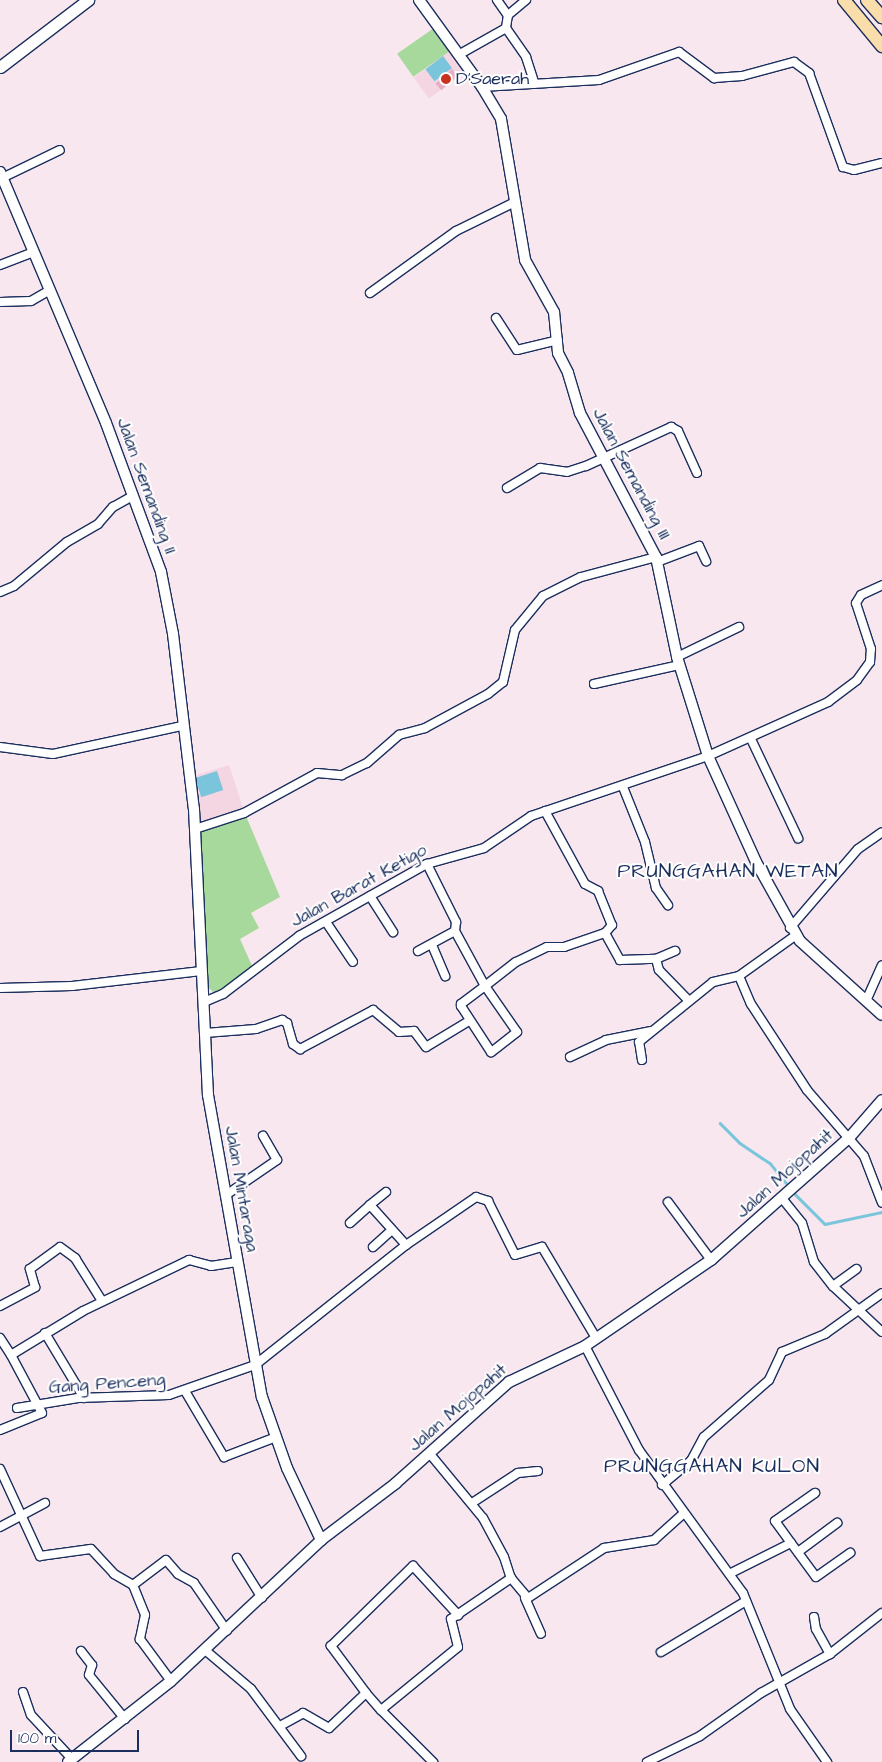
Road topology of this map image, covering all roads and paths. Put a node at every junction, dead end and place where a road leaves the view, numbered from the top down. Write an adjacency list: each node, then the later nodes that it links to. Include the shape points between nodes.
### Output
1 (88, 0): 12 (main road)
2 (419, 0): 11 (street, Jalan Semanding III)
3 (497, 0): 7 (street)
4 (526, 0): 7 (street)
5 (844, 0): 10 (highway)
6 (867, 0): 8 (highway)
7 (508, 16): 9 (street)
8 (882, 17)
9 (506, 28): 11 (street); 13 (street, via 526,57)
10 (882, 46)
11 (460, 54): 14 (street, Jalan Semanding III)
12 (0, 67)
13 (536, 84): 14 (street); 16 (street, via 599,80 679,52 714,78 794,62 808,73 843,167 854,170)
14 (482, 86): 18 (street, Jalan Semanding III, via 506,137)
15 (60, 150): 17 (street)
16 (882, 164)
17 (1, 175): 19 (street, Jalan Semanding II)
18 (516, 202): 22 (street, via 456,231); 25 (street, Jalan Semanding III, via 526,260 554,312)
19 (32, 253): 20 (street); 21 (street, Jalan Semanding II)
20 (0, 265)
21 (48, 291): 23 (street, via 31,301); 29 (street, Jalan Semanding II)
22 (370, 293)
23 (0, 302)
24 (496, 318): 25 (street, via 517,350)
25 (558, 340): 26 (street, Jalan Semanding III, via 558,353 568,373 580,413)
26 (602, 457): 27 (street, via 671,427 678,431); 28 (street, via 567,472 533,470); 30 (street, Jalan Semanding III)
27 (697, 473)
28 (507, 488)
29 (134, 496): 33 (street, via 113,507 98,524 67,542 14,586); 37 (street, Jalan Semanding II, via 166,597)
30 (656, 560): 31 (street, via 699,546); 35 (street, Jalan Semanding III); 43 (street, via 581,577 544,596 515,630 503,682 488,694 425,728 399,735 367,763 342,775 317,774 244,813)
31 (706, 561)
32 (882, 585): 38 (street, Jalan Barat Ketigo, via 863,593 857,601 871,653 862,674 828,702)
33 (0, 592)
34 (739, 627): 35 (street)
35 (678, 661): 36 (street); 40 (street, Jalan Semanding III)
36 (594, 684)
37 (181, 726): 39 (street, via 53,754); 43 (street, Jalan Semanding II)
38 (751, 739): 40 (street, Jalan Barat Ketigo); 45 (street)
39 (0, 747)
40 (708, 756): 41 (street, Jalan Barat Ketigo); 52 (street, Jalan Semanding III)
41 (623, 787): 42 (street, Jalan Barat Ketigo); 48 (street, via 645,842 656,888)
42 (545, 810): 46 (street, Jalan Barat Ketigo, via 516,824 484,848); 53 (street, via 585,884 598,891 612,925)
43 (195, 829): 60 (street, Jalan Mintaraga)
44 (882, 832): 52 (street, via 858,849)
45 (798, 838)
46 (427, 864): 47 (street, Jalan Barat Ketigo); 50 (street, via 456,918)
47 (370, 896): 49 (street, Jalan Barat Ketigo); 51 (street)
48 (668, 905)
49 (326, 922): 58 (street); 67 (street, Jalan Barat Ketigo, via 290,942 223,994)
50 (455, 930): 54 (street); 63 (street)
51 (393, 932)
52 (793, 932): 62 (street); 66 (street)
53 (605, 933): 57 (street, via 619,959); 63 (street, via 536,952 516,962)
54 (432, 945): 55 (street); 61 (street)
55 (418, 951)
56 (675, 951): 57 (street)
57 (656, 959): 65 (street, via 659,970)
58 (353, 962)
59 (882, 965): 66 (street)
60 (201, 972): 64 (street, via 72,986 10,985); 67 (street, Jalan Mintaraga)
61 (445, 976)
62 (739, 976): 65 (street, via 713,982); 76 (street, via 751,1004 807,1090)
63 (485, 986): 69 (street, via 462,1004); 69 (street, via 518,1033 490,1051)
64 (0, 988)
65 (689, 1001): 70 (street)
66 (866, 1001): 68 (street)
67 (204, 1002): 71 (street, Jalan Mintaraga)
68 (882, 1015)
69 (469, 1021): 71 (street, via 426,1047 414,1031 399,1032 376,1010 300,1048 293,1044 288,1024 282,1020 256,1029)
70 (653, 1031): 72 (street, via 606,1040); 73 (street, via 637,1044)
71 (205, 1033): 78 (street, Jalan Mintaraga, via 208,1095)
72 (570, 1056)
73 (642, 1060)
74 (882, 1100): 76 (street, Jalan Mojopahit)
75 (263, 1136): 78 (street, via 278,1160)
76 (849, 1138): 79 (street, Jalan Mojopahit); 81 (street, via 870,1167)
77 (386, 1192): 82 (street)
78 (226, 1196): 88 (street, Jalan Mintaraga)
79 (781, 1197): 87 (street, Jalan Mojopahit); 90 (street, via 798,1216 809,1253)
80 (668, 1202): 87 (street)
81 (882, 1203)
82 (370, 1205): 83 (street); 84 (street)
83 (350, 1222)
84 (392, 1230): 85 (street); 86 (street)
85 (406, 1246): 98 (street, Gang Penceng, via 476,1197 483,1198 515,1254 542,1247); 101 (street, Gang Penceng, via 281,1348)
86 (373, 1247)
87 (711, 1260): 98 (street, Jalan Mojopahit)
88 (237, 1262): 92 (street, via 211,1266 189,1260); 101 (street, Jalan Mintaraga)
89 (856, 1269): 90 (street)
90 (833, 1286): 94 (street)
91 (882, 1294): 94 (street)
92 (102, 1301): 93 (street, via 75,1258 60,1247 30,1269 35,1287); 96 (street)
93 (0, 1306)
94 (859, 1310): 95 (street); 110 (street, via 825,1334 782,1352 769,1380 704,1438 691,1461)
95 (882, 1332)
96 (45, 1333): 100 (street); 103 (street)
97 (0, 1338): 100 (street)
98 (596, 1338): 99 (street, Jalan Mojopahit)
99 (585, 1346): 107 (street, Jalan Mojopahit, via 509,1382); 110 (street, via 620,1419)
100 (11, 1355): 105 (street, via 42,1413)
101 (255, 1364): 102 (street, Gang Penceng); 106 (street, Jalan Mintaraga)
102 (185, 1391): 103 (street, Gang Penceng, via 154,1396); 106 (street, via 224,1458)
103 (84, 1398): 104 (street, Gang Penceng)
104 (17, 1408)
105 (0, 1430)
106 (276, 1437): 118 (street, Jalan Mintaraga)
107 (430, 1454): 113 (street); 118 (street, Jalan Mojopahit)
108 (0, 1469): 115 (street)
109 (538, 1471): 113 (street, via 518,1473)
110 (662, 1484): 114 (street)
111 (815, 1493): 119 (street, via 775,1521)
112 (45, 1503): 115 (street)
113 (472, 1503): 124 (street, via 495,1536)
114 (684, 1513): 123 (street); 127 (street, via 654,1540 604,1548)
115 (20, 1516): 117 (street); 125 (street, via 40,1556 91,1549 114,1574)
116 (837, 1523): 120 (street)
117 (0, 1527)
118 (321, 1540): 126 (street, Jalan Mojopahit)
119 (791, 1543): 120 (street); 123 (street)
120 (798, 1552): 121 (street, via 816,1577)
121 (850, 1552)
122 (237, 1558): 126 (street)
123 (731, 1573): 128 (street)
124 (511, 1578): 127 (street); 130 (street)
125 (133, 1585): 132 (street, via 166,1560 178,1574 194,1583); 138 (street, via 145,1615 140,1639)
126 (262, 1598): 132 (street, Jalan Mojopahit)
127 (525, 1598): 133 (street)
128 (746, 1601): 136 (street); 139 (street)
129 (882, 1613): 137 (street)
130 (458, 1615): 141 (street, via 420,1569 411,1567 331,1646); 142 (street, via 450,1624 458,1647)
131 (814, 1617): 137 (street, via 816,1629)
132 (227, 1631): 134 (street, Jalan Mojopahit)
133 (541, 1634)
134 (205, 1650): 138 (street, Jalan Mojopahit); 144 (street, via 242,1679)
135 (81, 1651): 143 (street, via 92,1665 89,1675)
136 (661, 1652)
137 (830, 1654): 139 (street)
138 (171, 1681): 143 (street, Jalan Mojopahit)
139 (778, 1683): 148 (street, via 700,1736); 149 (street, via 799,1725)
140 (23, 1692): 146 (street, via 31,1715)
141 (366, 1693): 142 (street); 144 (street, via 329,1728 303,1713)
142 (381, 1710): 147 (street)
143 (125, 1719): 146 (street, Jalan Mojopahit)
144 (280, 1726): 145 (street)
145 (301, 1756)
146 (73, 1760)
147 (434, 1762)
148 (646, 1762)
149 (827, 1762)

